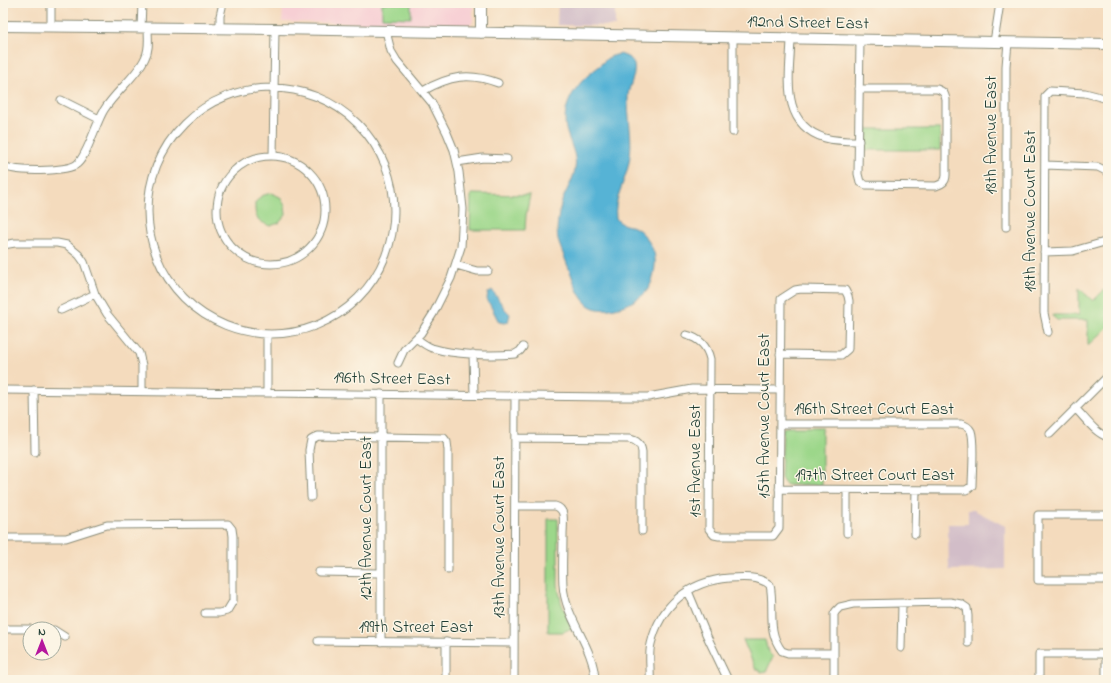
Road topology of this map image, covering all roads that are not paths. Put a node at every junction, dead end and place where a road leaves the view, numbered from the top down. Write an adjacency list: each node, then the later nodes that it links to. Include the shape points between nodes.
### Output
1 (51, 3): 7 (street)
2 (142, 3): 8 (street)
3 (223, 3): 9 (street)
4 (481, 3): 12 (street)
5 (1000, 3): 16 (street)
6 (3, 26): 7 (street, 192nd Street East)
7 (51, 26): 8 (street, 192nd Street East)
8 (145, 28): 9 (street, 192nd Street East); 25 (street, via 148,45 146,57)
9 (220, 28): 10 (street, 192nd Street East)
10 (275, 29): 11 (street, 192nd Street East); 20 (street)
11 (386, 31): 12 (street, 192nd Street East); 22 (street, via 391,51 397,61)
12 (481, 33): 13 (street, 192nd Street East)
13 (733, 38): 14 (street, 192nd Street East); 26 (street)
14 (791, 39): 15 (street, 192nd Street East); 27 (street, via 789,90 795,114 804,125 824,138)
15 (860, 40): 16 (street, 192nd Street East); 21 (street)
16 (994, 42): 17 (street, 192nd Street East)
17 (1008, 42): 18 (street, 192nd Street East); 34 (street, 18th Avenue East)
18 (1108, 44)
19 (498, 83): 22 (street, via 486,78 460,77 443,81)
20 (274, 88): 28 (street); 43 (street, via 245,91 218,100 183,125 166,147 154,173 148,215 156,257 170,282 184,298 200,312 225,326); 43 (street, via 289,89 318,97 344,111 361,126 375,144 388,170 395,214 386,258 371,284 351,306 312,328)
21 (859, 90): 27 (street); 27 (street, via 937,89 944,93 946,180 936,186 866,185 860,182 858,174)
22 (423, 91): 30 (street, via 440,117)
23 (1108, 98): 32 (street, 18th Avenue Court East, via 1085,93 1050,91 1046,96)
24 (61, 100): 25 (street)
25 (99, 119): 31 (street, via 84,156 71,168 24,170 11,169)
26 (733, 132)
27 (859, 141)
28 (272, 156): 28 (street, via 256,158 234,171 220,192 217,208 222,233 232,247 253,261 269,264 290,260 308,249 322,228 325,212 320,187 310,173 293,161)
29 (507, 159): 30 (street, via 483,158)
30 (457, 162): 38 (street, via 463,208)
31 (3, 165)
32 (1045, 165): 33 (street, via 1098,167); 37 (street, 18th Avenue Court East)
33 (1108, 172)
34 (1006, 228)
35 (1108, 241): 37 (street, via 1074,251)
36 (3, 245): 40 (street, via 44,242 67,245 77,252 84,262)
37 (1044, 252): 42 (street, 18th Avenue Court East, via 1044,313)
38 (456, 265): 39 (street, via 477,271); 45 (street, via 442,298)
39 (488, 271)
40 (95, 294): 41 (street); 55 (street, via 116,327 139,353 142,365)
41 (61, 310)
42 (1048, 332)
43 (267, 335): 56 (street)
44 (686, 335): 51 (street, 1st Avenue East, via 699,341 707,351 710,359)
45 (416, 338): 47 (street, via 431,348); 49 (street, via 404,350)
46 (523, 347): 47 (street, via 514,354)
47 (473, 354): 58 (street)
48 (780, 354): 48 (street, 15th Avenue Court East, via 782,298 801,288 841,288 846,292 849,302 847,352); 54 (street, 15th Avenue Court East)
49 (398, 363)
50 (1108, 376): 60 (street)
51 (710, 389): 54 (street, 196th Street East); 59 (street, 196th Street East, via 692,389 648,397); 75 (street, 1st Avenue East, via 711,532 719,536 768,537)
52 (3, 390): 53 (street, 196th Street East)
53 (34, 390): 55 (street, 196th Street East); 66 (street)
54 (779, 390): 61 (street, 15th Avenue Court East)
55 (142, 391): 56 (street, 196th Street East)
56 (266, 392): 57 (street, 196th Street East)
57 (381, 394): 58 (street, 196th Street East); 63 (street, 12th Avenue Court East)
58 (474, 395): 59 (street, 196th Street East)
59 (515, 395): 65 (street, 13th Avenue Court East)
60 (1076, 409): 62 (street); 64 (street, via 1094,428)
61 (780, 424): 67 (street, 196th Street Court East, via 961,424 971,432); 68 (street, 15th Avenue Court East)
62 (1050, 434)
63 (381, 437): 71 (street, via 318,436 311,440); 79 (street, via 441,437 447,442); 81 (street, 12th Avenue Court East)
64 (1108, 437)
65 (515, 438): 72 (street, 13th Avenue Court East); 74 (street, via 629,439 639,443 642,446)
66 (35, 452)
67 (970, 488): 70 (street, 197th Street Court East, via 959,491)
68 (779, 489): 69 (street, 197th Street Court East); 75 (street, 15th Avenue Court East, via 779,528)
69 (847, 490): 70 (street, 197th Street Court East); 76 (street)
70 (916, 490): 77 (street)
71 (311, 497)
72 (515, 506): 93 (street, 13th Avenue Court East); 100 (street, via 555,506 559,507 563,515 564,593 568,609 590,655)
73 (1108, 515): 82 (street, via 1038,515 1038,580)
74 (642, 531)
75 (775, 534)
76 (847, 534)
77 (915, 534)
78 (3, 538): 85 (street, via 66,538 107,525 230,525 233,536 233,601 228,611)
79 (448, 570)
80 (319, 572): 81 (street)
81 (380, 573): 91 (street, 12th Avenue Court East)
82 (1108, 580)
83 (688, 591): 96 (street, via 716,580 760,579 770,585 773,632 782,651); 101 (street, via 671,604 660,618 650,653); 102 (street)
84 (902, 604): 94 (street, via 961,604 967,608); 95 (street); 96 (street, via 853,604 840,607 834,614)
85 (205, 613)
86 (3, 629): 87 (street)
87 (22, 629)
88 (62, 635): 89 (street)
89 (65, 637)
90 (318, 641): 91 (street, 199th Street East)
91 (381, 642): 92 (street, 199th Street East)
92 (446, 642): 93 (street, 199th Street East); 98 (street)
93 (514, 643): 99 (street, 13th Avenue Court East)
94 (968, 643)
95 (901, 648)
96 (834, 653): 103 (street)
97 (1107, 654): 104 (street, via 1039,654); 105 (street)
98 (446, 680)
99 (514, 680)
100 (595, 680)
101 (650, 680)
102 (728, 680)
103 (834, 680)
104 (1039, 680)
105 (1106, 680)

